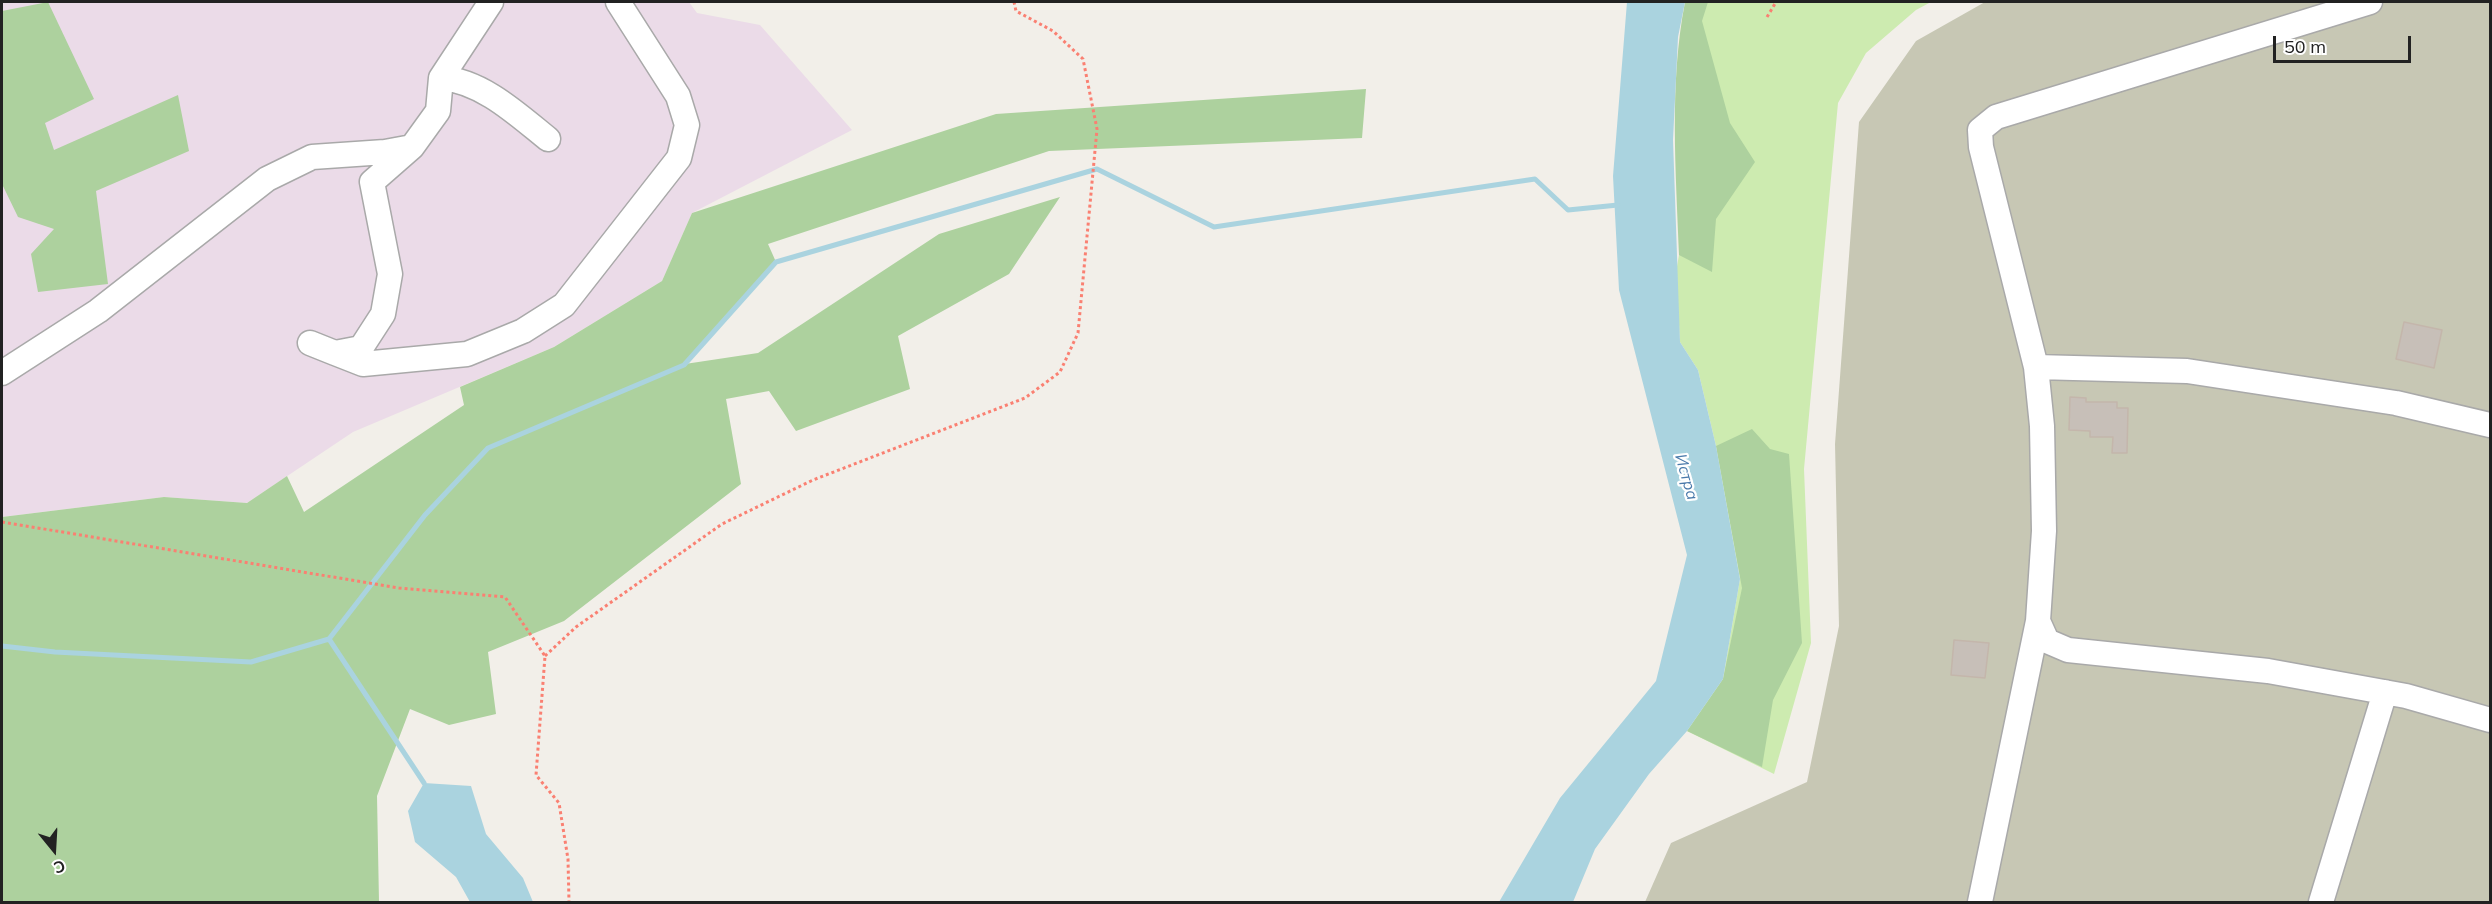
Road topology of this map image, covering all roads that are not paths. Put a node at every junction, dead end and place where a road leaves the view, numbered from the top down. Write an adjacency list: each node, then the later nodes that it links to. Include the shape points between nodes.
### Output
1 (491, 2): 4 (street)
2 (618, 2): 8 (street, via 678,96 687,125 679,158 564,304 523,331 467,354 363,364)
3 (2370, 2): 9 (street, via 1996,117 1980,130)
4 (441, 78): 5 (street, via 462,80 512,110); 6 (street, via 438,111)
5 (548, 139)
6 (412, 147): 8 (street, via 372,183 390,274 383,314 361,348); 10 (street, via 385,153 312,157 267,178 98,310)
7 (310, 343): 8 (street)
8 (335, 353)
9 (2036, 367): 11 (street, via 2187,371 2396,403); 12 (street, via 2042,426 2044,531)
10 (2, 373)
11 (2490, 425)
12 (2038, 621): 13 (street, via 2047,641 2068,650 2268,670); 15 (street)
13 (2385, 692): 14 (street); 16 (street)
14 (2490, 720)
15 (1980, 903)
16 (2321, 903)

